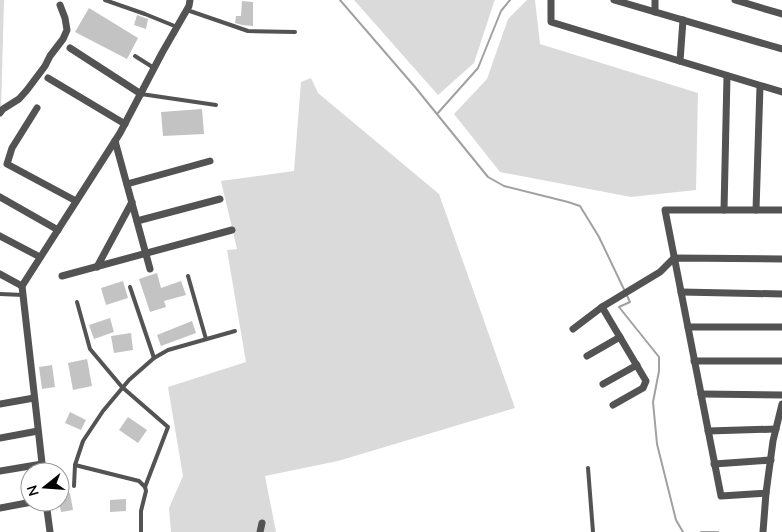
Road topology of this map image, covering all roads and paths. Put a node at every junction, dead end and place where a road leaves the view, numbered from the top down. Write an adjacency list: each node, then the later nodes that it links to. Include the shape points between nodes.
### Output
1 (105, 0): 12 (lane)
2 (190, 0): 8 (street)
3 (551, 0): 17 (street, via 551,22)
4 (655, 0): 9 (street)
5 (735, 0): 10 (street)
6 (618, 1): 9 (street)
7 (60, 5): 26 (street, via 68,30 27,90)
8 (187, 10): 12 (street); 13 (lane, via 248,31)
9 (654, 12): 11 (street)
10 (782, 14)
11 (683, 20): 15 (street); 17 (street)
12 (177, 27): 18 (street)
13 (295, 32)
14 (70, 48): 23 (street)
15 (782, 49)
16 (136, 56): 18 (lane)
17 (680, 61): 19 (street)
18 (154, 68): 23 (street)
19 (726, 76): 21 (street); 35 (street)
20 (48, 78): 27 (street)
21 (760, 86): 22 (street); 36 (street)
22 (782, 92)
23 (141, 94): 24 (lane); 27 (street)
24 (216, 105)
25 (37, 108): 33 (street, via 12,148 7,164)
26 (0, 113)
27 (125, 124): 28 (street)
28 (115, 141): 30 (street); 33 (street)
29 (210, 161): 30 (street)
30 (127, 184): 34 (street)
31 (0, 197): 39 (street)
32 (220, 199): 38 (street)
33 (76, 201): 39 (street)
34 (132, 202): 38 (street); 46 (street)
35 (724, 210): 36 (street); 44 (street, via 665,210)
36 (756, 210): 37 (street)
37 (782, 210)
38 (137, 221): 42 (street)
39 (58, 230): 43 (street)
40 (232, 230): 42 (street)
41 (0, 236): 43 (street)
42 (146, 253): 46 (street); 47 (street)
43 (40, 257): 51 (street)
44 (674, 258): 45 (street); 53 (street); 58 (street, via 660,272)
45 (782, 259)
46 (96, 267): 49 (street)
47 (150, 268)
48 (0, 274): 51 (street)
49 (62, 276)
50 (188, 276): 64 (lane)
51 (22, 286): 56 (street)
52 (130, 287): 66 (lane)
53 (681, 292): 55 (street); 59 (street)
54 (0, 294): 56 (lane)
55 (782, 294)
56 (23, 296): 74 (street)
57 (77, 302): 71 (lane, via 90,350)
58 (602, 307): 61 (street); 63 (street)
59 (688, 327): 60 (street); 67 (street)
60 (782, 327)
61 (573, 329)
62 (235, 331): 64 (lane)
63 (620, 337): 65 (street); 69 (street)
64 (206, 339): 66 (lane, via 168,350)
65 (586, 356)
66 (154, 358): 71 (lane)
67 (694, 361): 68 (street); 72 (street)
68 (782, 361)
69 (637, 365): 70 (street); 77 (street, via 646,381 643,388)
70 (604, 384)
71 (122, 387): 85 (lane, via 83,441); 90 (lane, via 168,427)
72 (701, 394): 73 (street); 80 (street)
73 (782, 395)
74 (34, 398): 75 (street); 79 (street)
75 (0, 404)
76 (782, 404): 78 (street)
77 (613, 405)
78 (776, 428): 80 (street); 82 (street)
79 (38, 431): 81 (street); 83 (street)
80 (708, 431): 84 (street)
81 (0, 438)
82 (770, 460): 84 (street); 91 (street)
83 (41, 462)
84 (714, 464): 91 (street, via 721,496)
85 (76, 465): 89 (lane); 90 (lane, via 139,482)
86 (588, 468): 99 (lane)
87 (20, 470): 88 (street)
88 (0, 471)
89 (74, 486)
90 (145, 487): 97 (lane)
91 (766, 493): 100 (street)
92 (20, 504): 93 (street)
93 (0, 508)
94 (47, 512): 96 (street)
95 (262, 523): 98 (street)
96 (50, 532)
97 (141, 532)
98 (260, 532)
99 (593, 532)
100 (763, 532)

